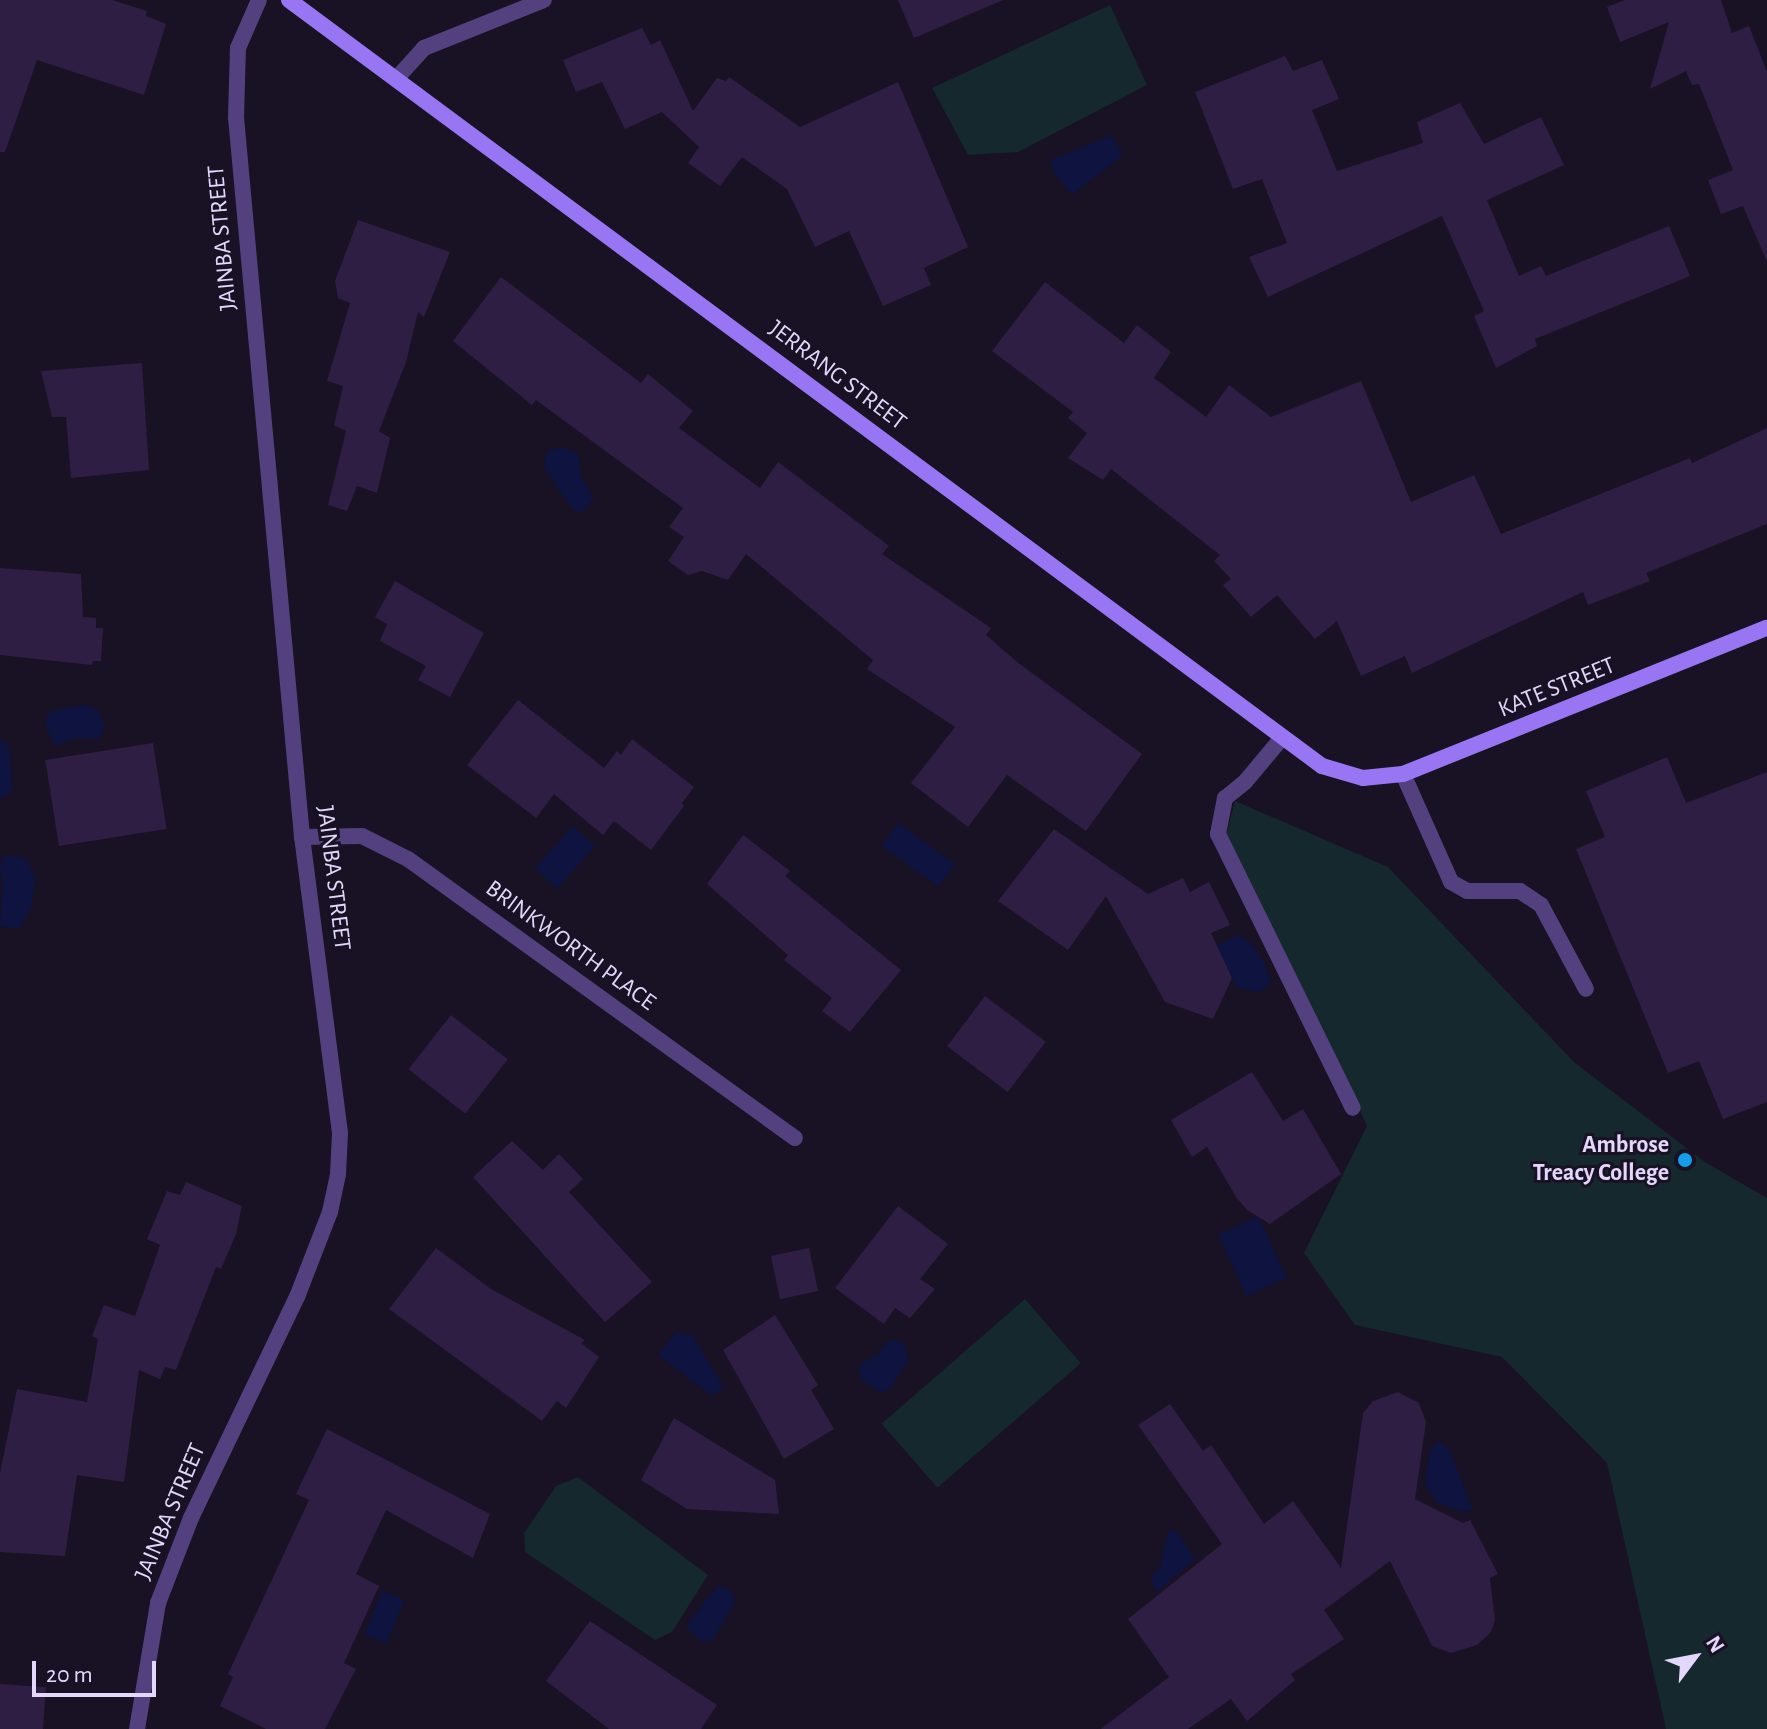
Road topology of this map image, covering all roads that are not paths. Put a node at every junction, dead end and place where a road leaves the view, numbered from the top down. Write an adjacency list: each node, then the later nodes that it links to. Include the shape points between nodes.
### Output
1 (259, 0): 9 (street, JAINBA STREET, via 238,48 236,118)
2 (289, 0): 4 (street, JERRANG STREET)
3 (544, 0): 4 (street, via 424,48)
4 (396, 79): 6 (street, JERRANG STREET)
5 (1767, 628): 7 (street, KATE STREET)
6 (1281, 739): 8 (street, JERRANG STREET, via 1322,766); 11 (street, via 1225,798 1218,834)
7 (1403, 774): 8 (street, KATE STREET); 10 (street, via 1451,882 1467,891 1520,891 1541,905)
8 (1363, 778)
9 (302, 837): 12 (street, BRINKWORTH PLACE, via 362,836 408,859); 13 (street, JAINBA STREET, via 340,1133 334,1195 297,1297 191,1518 158,1603)
10 (1586, 989)
11 (1353, 1108)
12 (795, 1138)
13 (137, 1729)

